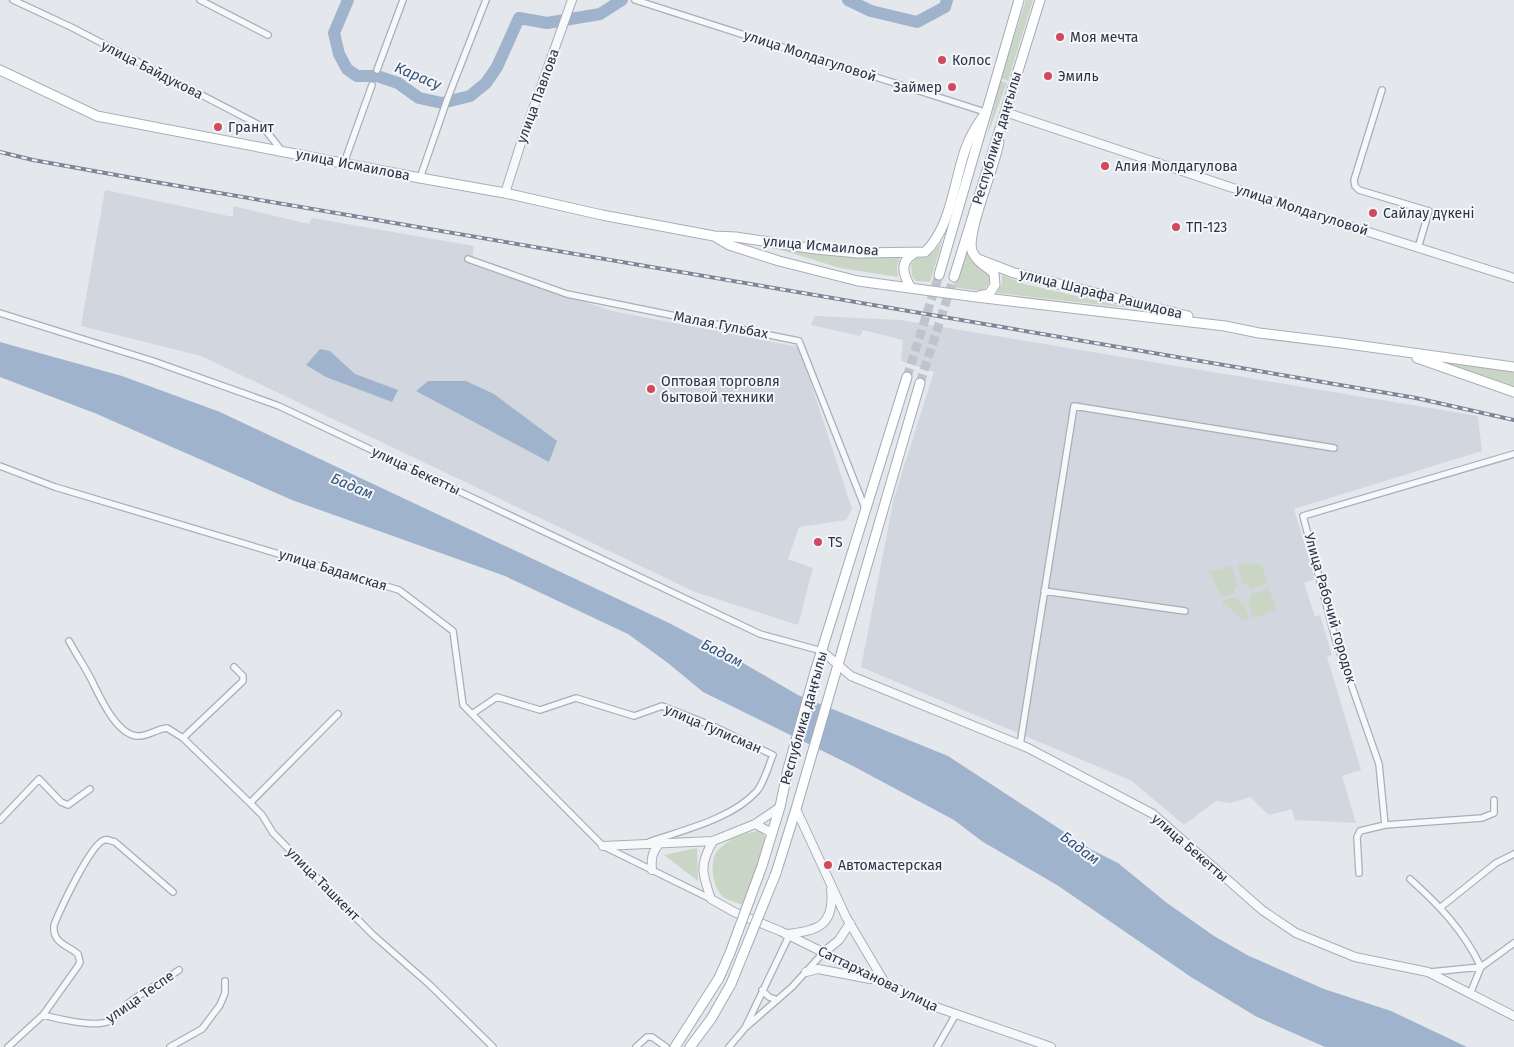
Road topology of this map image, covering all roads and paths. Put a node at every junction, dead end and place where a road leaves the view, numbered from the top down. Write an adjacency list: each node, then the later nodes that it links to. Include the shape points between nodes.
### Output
1 (14, 0): 16 (street, улица Байдукова, via 263,127)
2 (200, 0): 9 (street)
3 (403, 0): 11 (street)
4 (486, 0): 18 (street)
5 (635, 0): 14 (street, улица Молдагуловой)
6 (1019, 0): 14 (main road, Республика даңғылы)
7 (1040, 0): 15 (main road, Республика даңғылы)
8 (571, 3): 19 (street, улица Павлова)
9 (268, 35)
10 (0, 70): 16 (main road, улица Исмаилова, via 97,116)
11 (377, 70)
12 (372, 85): 17 (street)
13 (1382, 90): 21 (street, via 1354,180 1355,186 1359,190 1429,211)
14 (985, 112): 22 (main road, via 967,143 939,233 926,252); 25 (main road, Республика даңғылы)
15 (1004, 117): 21 (street, улица Молдагуловой); 24 (main road, via 998,152 973,233 972,252); 26 (main road, Республика даңғылы)
16 (282, 151): 17 (main road, улица Исмаилова)
17 (344, 163): 18 (main road, улица Исмаилова)
18 (420, 178): 19 (main road, улица Исмаилова)
19 (505, 192): 20 (main road, улица Исмаилова, via 602,215)
20 (714, 236): 22 (main road, улица Исмаилова, via 858,253); 28 (main road, улица Исмаилова, via 729,245 779,261 858,280)
21 (1418, 248): 27 (street, улица Молдагуловой)
22 (917, 252): 28 (main road, via 905,262 904,272)
23 (468, 259): 40 (street, Малая Гульбах, via 567,294 799,341)
24 (978, 259): 29 (main road, via 994,273 995,285 989,294); 31 (main road, улица Шарафа Рашидова, via 1014,273)
25 (938, 275)
26 (954, 277)
27 (1514, 278)
28 (911, 288): 29 (main road, улица Исмаилова)
29 (976, 297): 31 (main road, улица Шарафа Рашидова)
30 (0, 313): 44 (street, улица Бекетты, via 153,361 279,406 760,634)
31 (1225, 326): 32 (main road, улица Шарафа Рашидова)
32 (1400, 352): 33 (main road); 36 (main road)
33 (1514, 367)
34 (907, 377): 40 (main road, Республика даңғылы)
35 (920, 384): 45 (main road, Республика даңғылы)
36 (1514, 392)
37 (1334, 448): 41 (street, via 1074,406)
38 (1514, 454): 58 (street, Улица Рабочий городок, via 1303,516 1335,638 1379,764)
39 (0, 466): 48 (street, улица Бадамская, via 55,487 399,590 453,631 463,706)
40 (866, 510): 44 (main road, Республика даңғылы)
41 (1044, 591): 42 (street); 50 (street)
42 (1185, 611)
43 (69, 641): 49 (street, via 102,705 116,722 132,735 143,736 166,728)
44 (821, 655): 45 (street, улица Бекетты); 54 (main road, Республика даңғылы, via 788,767)
45 (837, 665): 50 (street, улица Бекетты, via 851,676); 55 (main road, Республика даңғылы)
46 (234, 667): 49 (street, via 243,676 243,681)
47 (338, 714): 53 (street)
48 (472, 714): 62 (street, улица Гулисман, via 497,697 540,710 576,698 634,716 662,706 773,755 758,790 739,806 711,821); 63 (street, улица Бадамская)
49 (183, 738): 53 (street, улица Ташкент)
50 (1020, 745): 79 (street, улица Бекетты, via 1153,814 1262,910 1296,933 1355,957)
51 (90, 789): 56 (street, via 68,805 39,779)
52 (1494, 800): 58 (street, via 1494,813 1482,818)
53 (250, 803): 91 (street, улица Ташкент, via 273,834 372,934 430,984)
54 (780, 807): 57 (street); 59 (main road, Республика даңғылы)
55 (796, 809): 68 (street); 95 (main road, Республика даңғылы, bridge, via 776,873 732,984)
56 (0, 820)
57 (755, 824): 59 (street); 60 (street)
58 (1385, 825): 66 (street, via 1360,830 1357,837)
59 (772, 832): 94 (main road, Республика даңғылы, bridge, via 719,978)
60 (713, 841): 61 (street); 70 (street, via 704,856 703,875)
61 (660, 843): 62 (street); 65 (street, via 651,860)
62 (644, 844): 63 (street)
63 (603, 846): 65 (street, улица Бадамская)
64 (1514, 854): 71 (street, via 1496,863)
65 (652, 870): 70 (street, улица Бадамская)
66 (1359, 873)
67 (1410, 879): 71 (street)
68 (831, 884): 72 (street); 73 (street, via 830,915 808,932)
69 (174, 892): 86 (street, via 115,842 107,839 97,845 85,862 54,925 58,942 78,954 80,962)
70 (710, 899): 73 (street, Саттарханова улица)
71 (1441, 907): 76 (street, via 1470,945)
72 (850, 923): 75 (street, via 839,940); 81 (street)
73 (788, 935): 75 (street, Саттарханова улица); 82 (street)
74 (1514, 943): 76 (street)
75 (824, 953): 78 (street); 81 (street, Саттарханова улица)
76 (1481, 967): 79 (street); 83 (street)
77 (179, 970): 86 (street, улица Теспе, via 128,1003 107,1022 88,1023)
78 (806, 972): 81 (street, via 818,969); 84 (street)
79 (1428, 972): 83 (street, улица Бекетты)
80 (224, 981): 90 (street, via 220,1005 202,1029)
81 (881, 982): 85 (street, Саттарханова улица)
82 (762, 990): 84 (street); 88 (street)
83 (1470, 994): 87 (street, улица Бекетты)
84 (777, 1000): 88 (street)
85 (956, 1014): 97 (street); 98 (street, Саттарханова улица)
86 (43, 1015): 89 (street)
87 (1514, 1016)
88 (745, 1028): 96 (street)
89 (8, 1047)
90 (170, 1047)
91 (493, 1047)
92 (636, 1047): 93 (street, via 647,1037 652,1037)
93 (666, 1047)
94 (675, 1047)
95 (690, 1047)
96 (729, 1047)
97 (937, 1047)
98 (1051, 1047)

